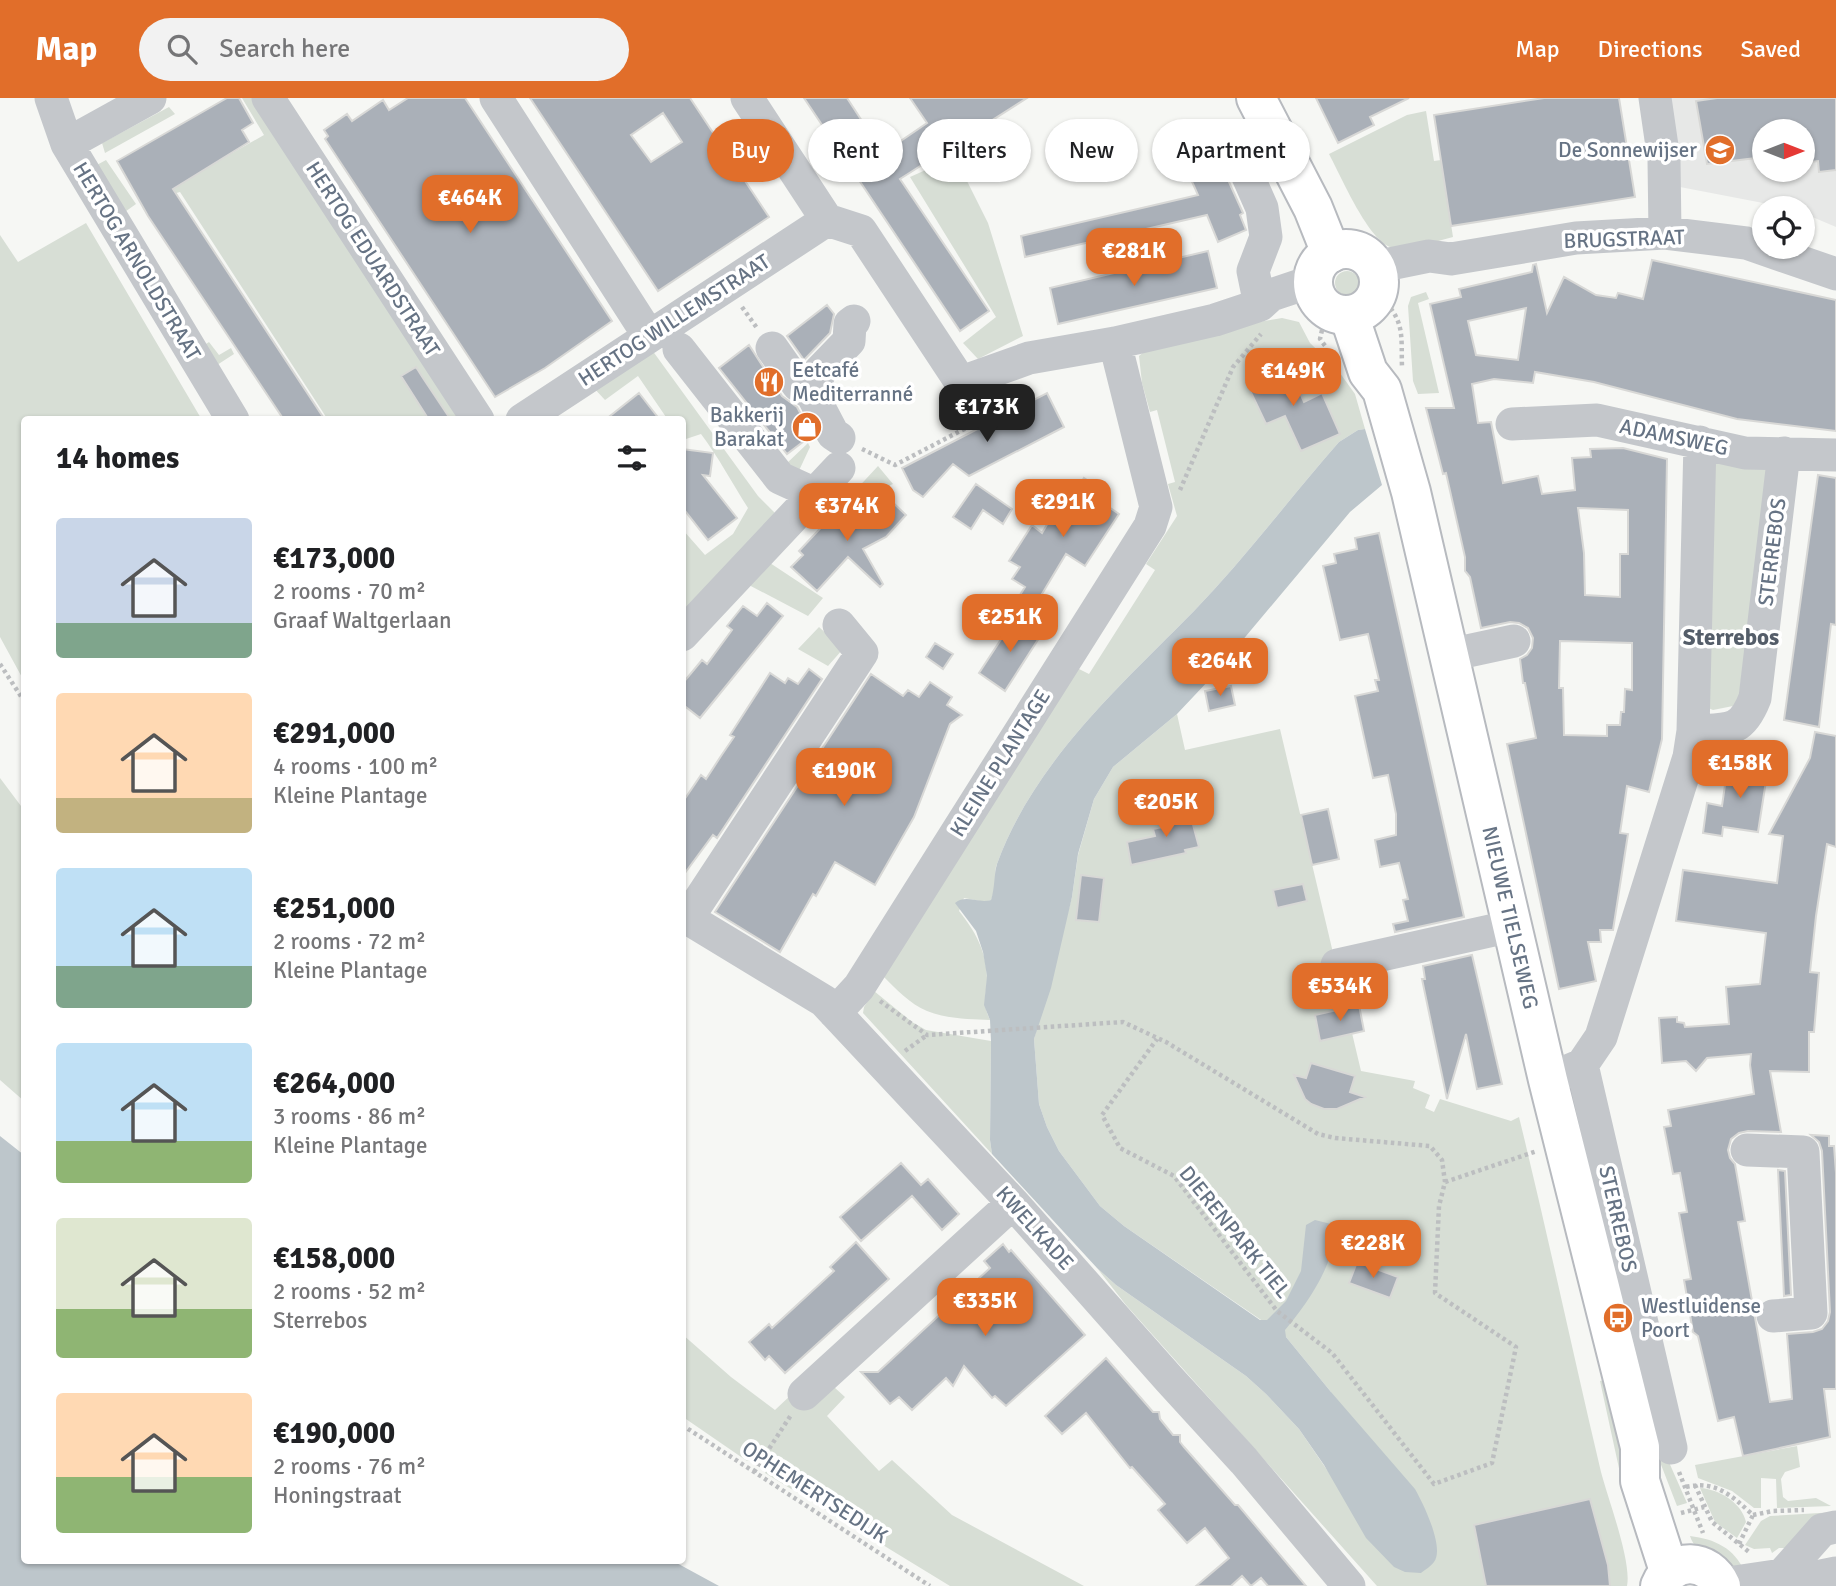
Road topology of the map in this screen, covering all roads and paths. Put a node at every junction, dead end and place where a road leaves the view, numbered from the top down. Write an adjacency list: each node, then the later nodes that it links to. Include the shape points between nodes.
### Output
1 (51, 98): 8 (street, HERTOG ARNOLDSTRAAT)
2 (150, 98): 8 (street)
3 (268, 98): 23 (street, HERTOG EDUARDSTRAAT)
4 (496, 98): 15 (street)
5 (747, 98): 9 (street)
6 (1655, 98): 10 (street, via 1664,160)
7 (1266, 107): 13 (main road, NIEUWE TIELSEWEG, via 1313,208); 13 (street, via 1242,143 1239,156 1262,208 1266,237 1253,271)
8 (67, 144): 22 (street, HERTOG ARNOLDSTRAAT)
9 (827, 220): 12 (street, HERTOG WILLEMSTRAAT); 19 (street, via 861,231)
10 (1665, 233): 11 (street, BRUGSTRAAT, via 1746,243); 13 (street, BRUGSTRAAT, via 1576,238 1451,259 1433,272)
11 (1836, 274)
12 (726, 286): 15 (street, HERTOG WILLEMSTRAAT); 17 (path)
13 (1332, 287): 16 (street, BRUGSTRAAT); 31 (path, via 1273,324 1233,367 1178,498); 35 (main road, NIEUWE TIELSEWEG, via 1382,367 1382,390)
14 (854, 321): 20 (street, via 849,341 820,370)
15 (649, 335): 21 (street, HERTOG WILLEMSTRAAT)
16 (1115, 343): 19 (street, BRUGSTRAAT, via 1029,358); 31 (street)
17 (772, 348): 20 (street, via 797,385)
18 (679, 349): 30 (street, via 780,478)
19 (964, 378): 27 (path, via 950,388 970,426 895,465 849,443)
20 (812, 394): 27 (street)
21 (564, 409): 24 (street, HERTOG WILLEMSTRAAT)
22 (231, 416)
23 (475, 416)
24 (537, 416)
25 (1512, 425): 26 (street, ADAMSWEG, via 1597,420)
26 (1700, 442): 28 (street, ADAMSWEG, via 1745,453); 38 (street)
27 (839, 453): 30 (street)
28 (1784, 453): 29 (street, ADAMSWEG); 38 (street, STERREBOS, via 1755,698 1747,718 1731,729)
29 (1836, 454)
30 (815, 494): 33 (street)
31 (1156, 507): 43 (street, KLEINE PLANTAGE, via 1150,526)
32 (839, 625): 39 (street, via 862,653)
33 (686, 631)
34 (1514, 640): 35 (street)
35 (1449, 655): 41 (main road, NIEUWE TIELSEWEG)
36 (0, 664): 37 (path)
37 (21, 696)
38 (1693, 731): 46 (street, via 1689,757 1601,1037)
39 (686, 916)
40 (686, 918): 44 (street, KWELKADE, via 824,1001)
41 (1512, 926): 42 (street); 46 (main road, NIEUWE TIELSEWEG)
42 (1337, 965)
43 (859, 987): 44 (street, KLEINE PLANTAGE); 45 (path, via 927,1035 1123,1022)
44 (835, 1013): 50 (street, KWELKADE)
45 (1157, 1039): 49 (path, via 1318,1134 1430,1146 1442,1160); 49 (path, DIERENPARK TIEL, via 1102,1115 1120,1148 1174,1176 1277,1311 1332,1353 1434,1484 1492,1463 1516,1348 1435,1293 1439,1206)
46 (1565, 1072): 47 (main road, NIEUWE TIELSEWEG); 54 (street, STERREBOS)
47 (1563, 1143): 49 (path); 54 (main road, NIEUWE TIELSEWEG)
48 (1747, 1150): 51 (street, via 1803,1152 1811,1313)
49 (1445, 1182)
50 (1013, 1203): 52 (street); 66 (street, KWELKADE, via 1244,1461)
51 (1773, 1316)
52 (799, 1401): 55 (path)
53 (686, 1428): 55 (path, OPHEMERTSEDIJK)
54 (1655, 1448): 57 (path); 62 (main road, NIEUWE TIELSEWEG, via 1658,1476)
55 (754, 1472): 65 (path, OPHEMERTSEDIJK)
56 (1695, 1485): 57 (path); 58 (path, via 1702,1483 1731,1494); 60 (path, via 1712,1522)
57 (1686, 1487): 62 (path)
58 (1753, 1515): 59 (path, via 1773,1511); 60 (path)
59 (1823, 1518): 64 (street, via 1822,1530)
60 (1739, 1544): 61 (path)
61 (1752, 1553)
62 (1694, 1571): 64 (street)
63 (1836, 1573): 64 (street)
64 (1791, 1581)
65 (930, 1586)
66 (1349, 1586)

